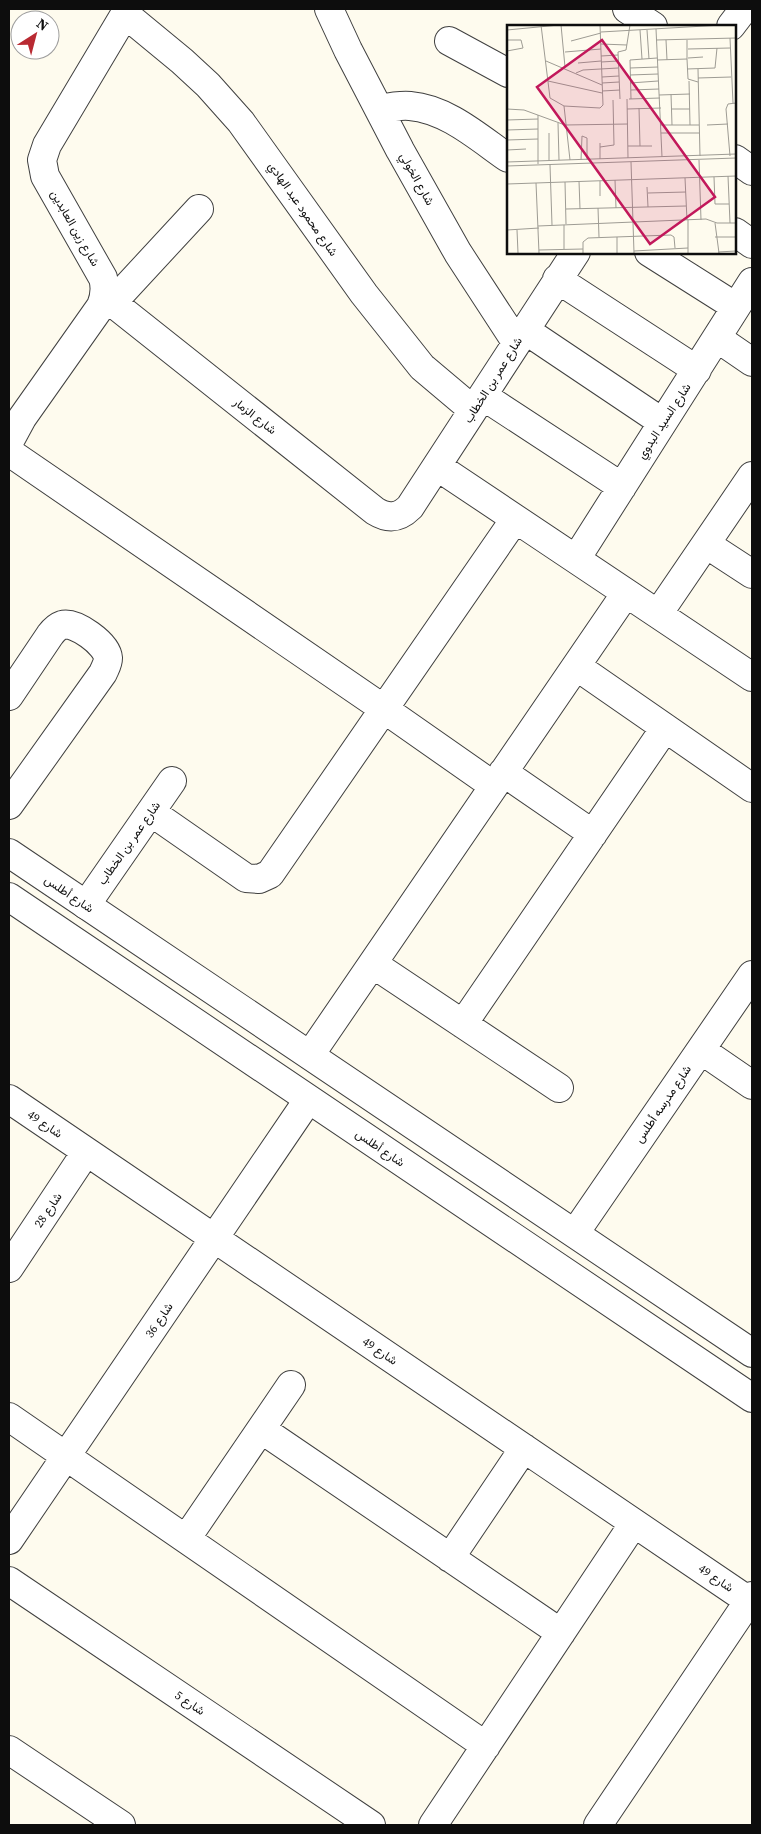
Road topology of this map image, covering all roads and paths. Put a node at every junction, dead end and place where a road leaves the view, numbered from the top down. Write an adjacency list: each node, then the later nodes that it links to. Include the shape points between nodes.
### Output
1 (329, 9): 7 (street, شارع الخولي)
2 (627, 9): 4 (street)
3 (126, 11): 18 (street, شارع زين العابدين, via 47,145 42,160 45,176 103,278); 24 (street, شارع محمود عبد الهادي, via 208,85 242,122 364,294 422,367)
4 (651, 25)
5 (449, 41): 6 (street)
6 (507, 73)
7 (380, 109): 8 (street, via 400,105 437,112); 20 (street, شارع الخولي, via 458,253)
8 (507, 157)
9 (736, 160): 10 (street)
10 (752, 171)
11 (199, 209): 18 (street)
12 (736, 233): 13 (street)
13 (752, 244)
14 (575, 254): 16 (street, شارع عمر بن الخطاب)
15 (653, 254): 19 (street)
16 (557, 279): 20 (street, شارع عمر بن الخطاب); 23 (street)
17 (752, 282): 19 (street, شارع السيد البدوي)
18 (108, 300): 26 (street, via 22,418); 31 (street, شارع الزمار, via 375,511 390,517)
19 (736, 307): 21 (street, شارع السيد البدوي)
20 (521, 336): 24 (street, شارع عمر بن الخطاب); 25 (street)
21 (717, 338): 22 (street); 23 (street, شارع السيد البدوي)
22 (752, 362)
23 (697, 370): 25 (street, شارع السيد البدوي)
24 (478, 403): 28 (street, شارع عمر بن الخطاب); 30 (street, شارع محمود عبد الهادي)
25 (662, 422): 30 (street, شارع السيد البدوي)
26 (9, 442)
27 (9, 452): 41 (street)
28 (438, 467): 31 (street, شارع عمر بن الخطاب); 32 (street)
29 (750, 483): 33 (street)
30 (622, 487): 34 (street, شارع السيد البدوي)
31 (410, 507)
32 (515, 519): 34 (street); 41 (street)
33 (706, 544): 35 (street); 37 (street)
34 (576, 560): 36 (street)
35 (752, 574)
36 (626, 593): 37 (street); 38 (street)
37 (658, 614): 39 (street)
38 (576, 666): 42 (street); 43 (street)
39 (752, 677)
40 (9, 696): 46 (street, via 55,628 72,624 102,644 106,651 108,658 102,673)
41 (384, 709): 43 (street); 47 (street, via 270,874 259,879 246,878 236,872)
42 (665, 728): 45 (street); 48 (street)
43 (498, 779): 48 (street); 52 (street)
44 (172, 781): 47 (street, شارع عمر بن الخطاب)
45 (752, 788)
46 (9, 805)
47 (151, 812): 51 (street, شارع عمر بن الخطاب)
48 (592, 834): 54 (street)
49 (9, 853): 51 (street, شارع أطلس)
50 (9, 897): 60 (street, شارع أطلس)
51 (86, 905): 56 (street, شارع أطلس)
52 (372, 964): 54 (street); 56 (street)
53 (749, 985): 55 (street, شارع مدرسه أطلس)
54 (463, 1024): 58 (street)
55 (701, 1050): 57 (street); 62 (street, شارع مدرسه أطلس)
56 (310, 1055): 62 (street, شارع أطلس)
57 (752, 1086)
58 (559, 1088)
59 (9, 1099): 61 (street, شارع 49)
60 (308, 1100): 63 (street, شارع 36); 67 (street, شارع أطلس)
61 (86, 1152): 63 (street, شارع 49); 64 (street, شارع 28)
62 (575, 1233): 65 (street, شارع أطلس)
63 (214, 1239): 70 (street, شارع 49); 71 (street, شارع 36)
64 (9, 1268)
65 (752, 1353)
66 (291, 1385): 69 (street)
67 (752, 1398)
68 (9, 1417): 71 (street)
69 (261, 1429): 73 (street); 75 (street)
70 (524, 1448): 72 (street, شارع 49); 75 (street)
71 (66, 1456): 73 (street); 74 (street, شارع 36)
72 (634, 1523): 77 (street, شارع 49); 78 (street)
73 (186, 1539): 79 (street)
74 (9, 1540)
75 (450, 1558): 78 (street)
76 (9, 1581): 82 (street, شارع 5)
77 (751, 1600): 84 (street)
78 (561, 1633): 79 (street)
79 (486, 1746): 83 (street)
80 (9, 1750): 81 (street)
81 (121, 1825)
82 (371, 1825)
83 (433, 1825)
84 (598, 1825)

